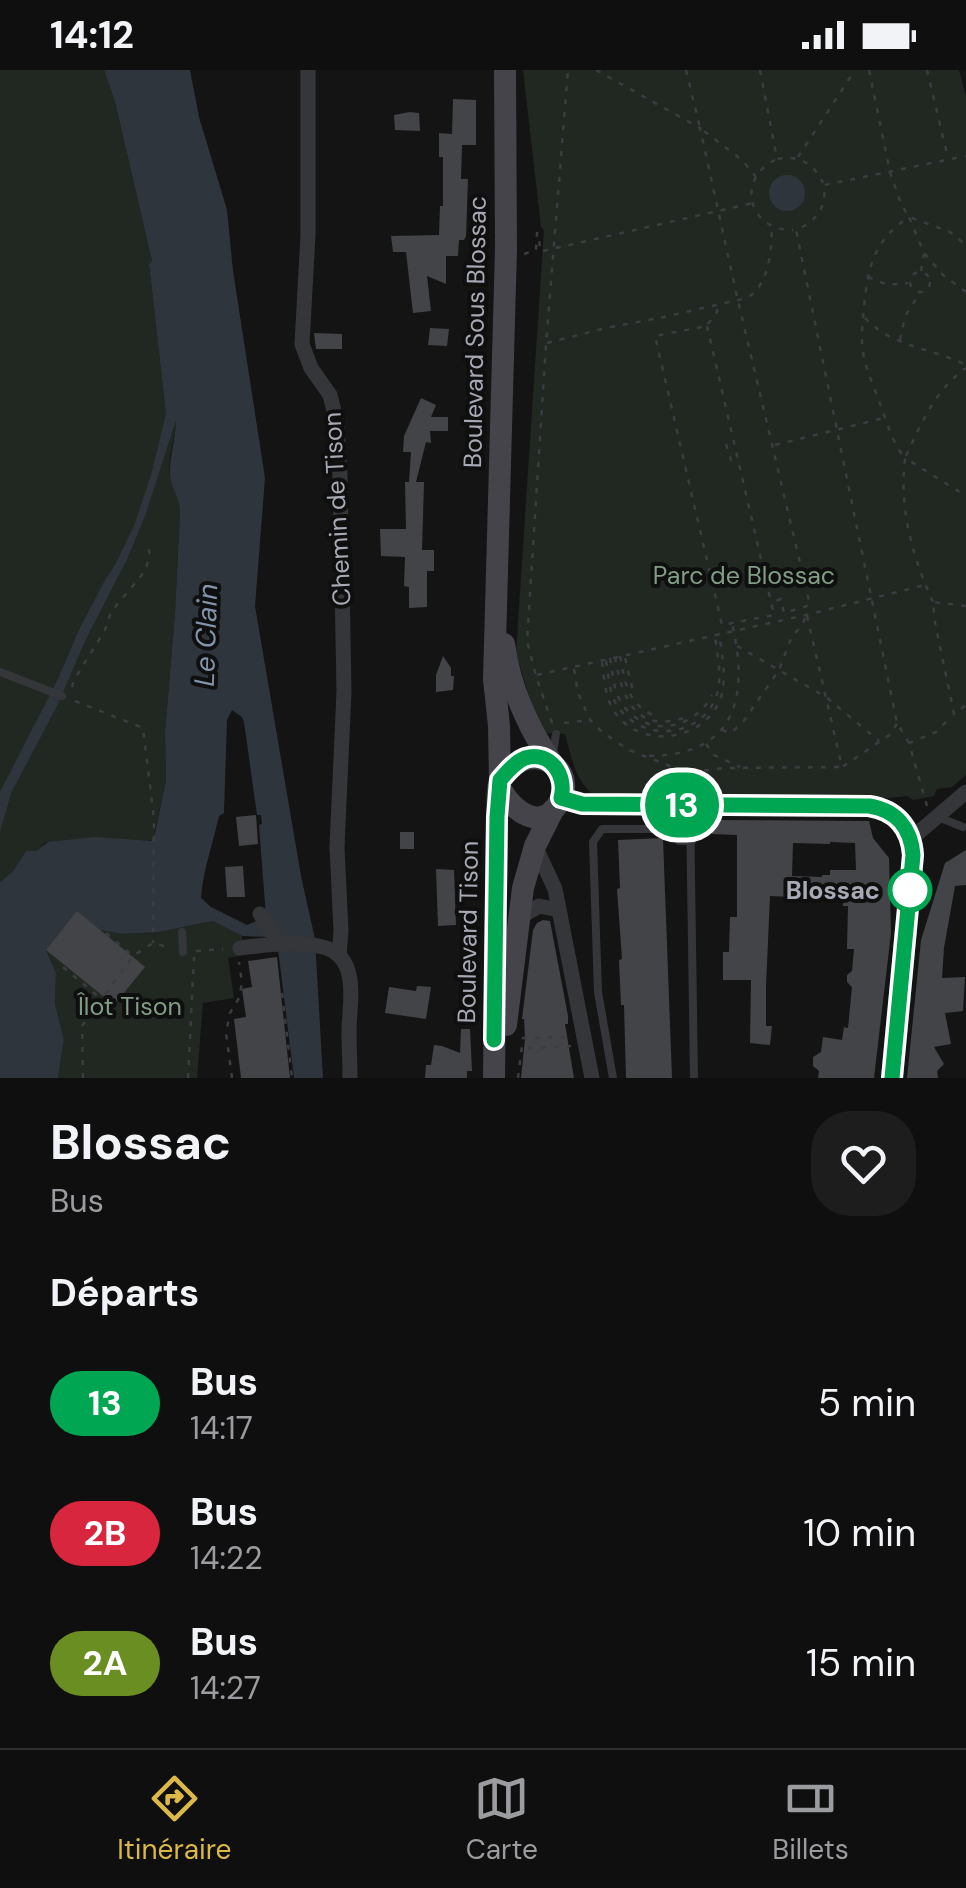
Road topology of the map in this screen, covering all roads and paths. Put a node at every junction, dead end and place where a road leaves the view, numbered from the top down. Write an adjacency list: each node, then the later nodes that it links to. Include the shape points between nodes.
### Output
1 (308, 70): 105 (street, Chemin de Tison, via 302,344 330,395 340,475)
2 (505, 70): 50 (main road, Boulevard Sous Blossac)
3 (568, 70): 24 (path)
4 (596, 70): 10 (path)
5 (686, 70): 10 (path)
6 (760, 70): 13 (path)
7 (855, 70): 12 (path)
8 (869, 70): 15 (path)
9 (927, 70): 14 (path)
10 (700, 128): 16 (path); 19 (path)
11 (966, 156): 14 (path)
12 (798, 158): 13 (path); 17 (path)
13 (777, 159): 16 (path)
14 (948, 159): 15 (path)
15 (890, 172): 17 (path); 20 (path)
16 (756, 177): 18 (path)
17 (824, 184): 22 (path, via 818,214)
18 (752, 203): 19 (path); 21 (path)
19 (720, 210): 24 (path); 32 (path)
20 (909, 216): 23 (path); 25 (path); 28 (path, via 884,242)
21 (772, 227): 22 (path); 32 (path, via 763,280)
22 (796, 230): 40 (path)
23 (966, 245)
24 (553, 250): 26 (path, via 540,251 537,233 536,250); 37 (path)
25 (924, 253): 27 (path); 31 (path)
26 (522, 255)
27 (921, 272): 29 (path); 30 (path, via 930,284)
28 (867, 277): 29 (path, via 888,285); 34 (path)
29 (910, 283): 30 (path)
30 (921, 292): 36 (path, via 905,316)
31 (966, 292)
32 (738, 301): 33 (path); 42 (path)
33 (716, 305): 35 (path); 37 (path)
34 (864, 317): 36 (path); 39 (path, via 863,351)
35 (707, 326): 43 (path); 56 (path, via 655,336 722,625)
36 (900, 342): 38 (path)
37 (546, 344): 64 (path, via 528,641)
38 (966, 366): 45 (path, via 932,402)
39 (885, 417): 40 (path); 45 (path)
40 (837, 429): 42 (path); 51 (path)
41 (726, 444): 44 (path)
42 (774, 445): 52 (path, via 810,605 784,612 781,599)
43 (737, 454): 44 (path); 52 (path)
44 (729, 456): 46 (path)
45 (905, 458): 47 (path); 49 (path, via 903,508)
46 (732, 467)
47 (966, 496)
48 (148, 547): 104 (path, via 146,570 111,612 69,698 143,728 154,820 154,943)
49 (926, 585): 51 (path); 53 (path)
50 (498, 596): 82 (main road, Boulevard Sous Blossac, via 518,699); 86 (main road, Boulevard Sous Blossac)
51 (872, 598): 55 (path); 74 (path)
52 (771, 602): 56 (path, via 774,615)
53 (933, 602): 54 (path); 70 (path)
54 (966, 606)
55 (806, 615): 57 (path); 62 (path); 68 (path)
56 (732, 623): 57 (path)
57 (734, 630): 58 (path); 59 (path)
58 (717, 634): 60 (path); 60 (path, via 724,680 718,703 696,728 676,736 647,734 621,719 610,703)
59 (737, 646): 62 (path); 75 (path, via 738,698)
60 (613, 658): 61 (path); 65 (path, via 627,672); 66 (path, via 622,702 644,722 680,725); 71 (path, via 630,697); 72 (path, via 634,709 663,722)
61 (573, 667): 64 (path); 73 (path)
62 (780, 670): 68 (path); 75 (path, via 736,732)
63 (0, 672): 67 (lane)
64 (536, 676): 73 (path, via 553,725)
65 (634, 695)
66 (712, 695)
67 (62, 696)
68 (826, 697): 77 (path); 84 (path)
69 (966, 705): 70 (path)
70 (954, 714): 79 (path)
71 (654, 715)
72 (686, 717)
73 (590, 720): 80 (path)
74 (897, 723): 77 (path); 79 (path)
75 (720, 730): 78 (path)
76 (556, 734): 82 (lane)
77 (880, 742): 84 (path)
78 (705, 743): 80 (path); 85 (path)
79 (909, 744): 91 (path)
80 (642, 756): 85 (path, via 679,770)
81 (782, 760): 83 (path)
82 (552, 763): 86 (main road, via 523,759); 89 (main road, Boulevard Sous Blossac, via 563,779)
83 (775, 767): 84 (path); 85 (path)
84 (842, 767)
85 (744, 768)
86 (500, 784): 90 (main road); 119 (main road, Boulevard Tison)
87 (966, 792): 91 (street)
88 (698, 802): 89 (main road); 93 (main road, via 873,807 896,817); 94 (lane)
89 (557, 804): 90 (main road, via 543,815); 95 (main road, Boulevard Tison)
90 (526, 815): 95 (main road)
91 (935, 820): 92 (lane); 93 (street)
92 (963, 827)
93 (911, 839): 124 (main road)
94 (692, 841): 122 (lane, via 679,842 672,830 618,828 602,829 593,842 598,992); 123 (lane)
95 (536, 846): 96 (street); 98 (main road, Boulevard Tison)
96 (559, 910): 98 (street, via 539,906); 121 (street)
97 (262, 917): 101 (street)
98 (520, 917): 119 (main road, Boulevard Tison)
99 (182, 932): 102 (lane)
100 (106, 934): 104 (path)
101 (276, 945): 103 (street); 105 (street, via 315,946)
102 (182, 952)
103 (240, 954): 115 (path, via 195,951); 116 (path, via 242,982 226,1033)
104 (133, 956): 108 (path)
105 (339, 956): 118 (street, Chemin de Tison, via 351,988)
106 (63, 967): 108 (path)
107 (282, 992): 117 (path)
108 (101, 998): 114 (path, via 82,1026)
109 (570, 1036): 110 (path)
110 (545, 1038): 113 (path); 120 (path, via 523,1038)
111 (571, 1046): 113 (path)
112 (528, 1048): 113 (path)
113 (546, 1048)
114 (83, 1078)
115 (188, 1078)
116 (232, 1078)
117 (292, 1078)
118 (350, 1078)
119 (497, 1078)
120 (518, 1078)
121 (592, 1078)
122 (612, 1078)
123 (694, 1078)
124 (892, 1078)

